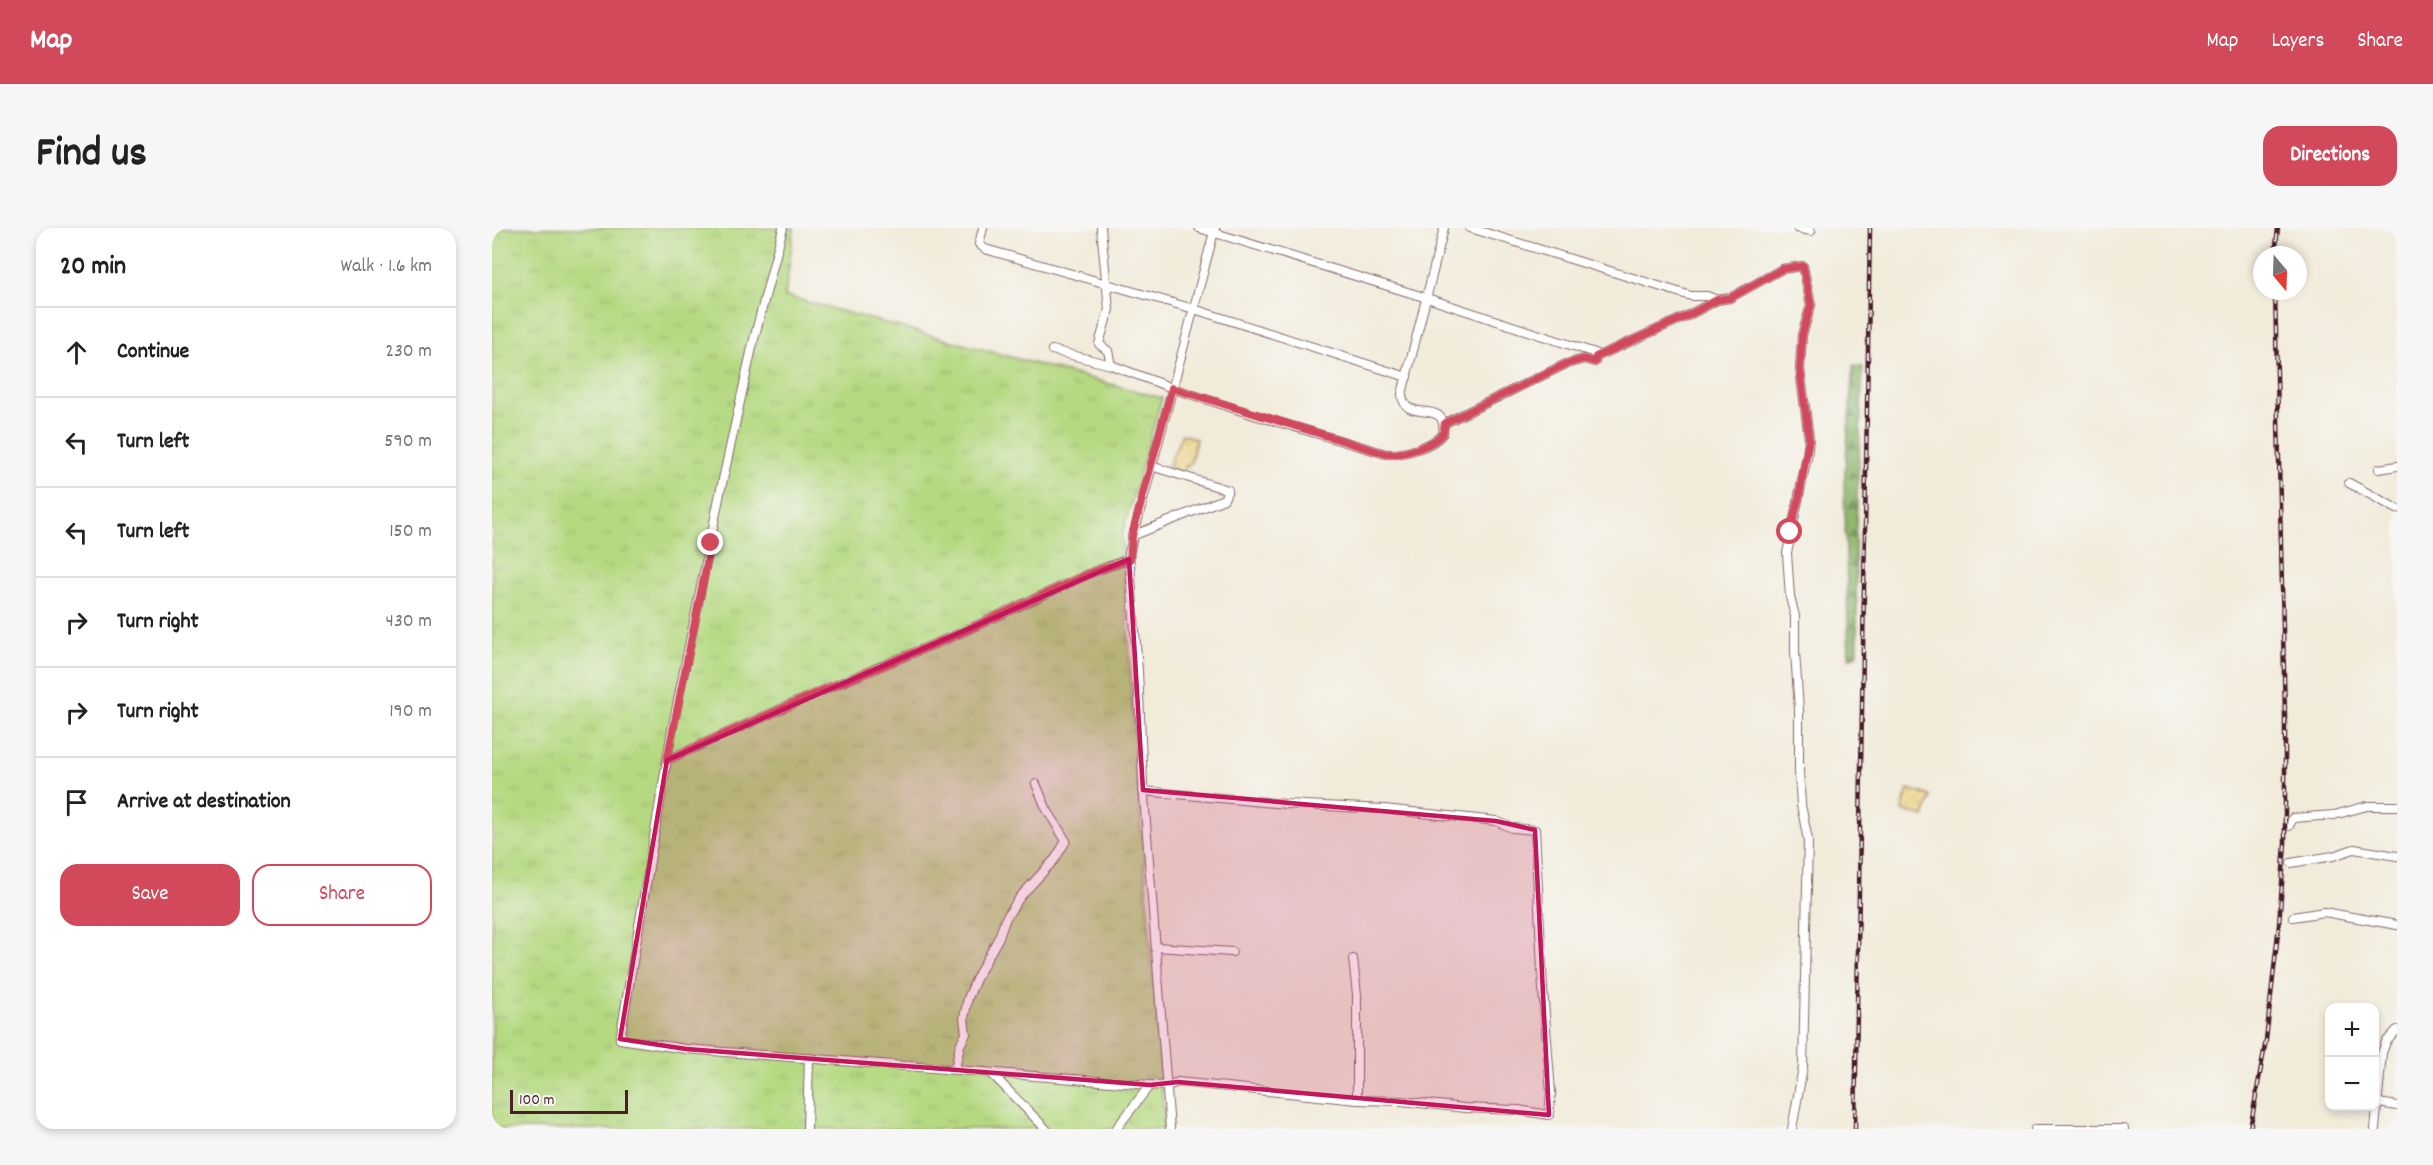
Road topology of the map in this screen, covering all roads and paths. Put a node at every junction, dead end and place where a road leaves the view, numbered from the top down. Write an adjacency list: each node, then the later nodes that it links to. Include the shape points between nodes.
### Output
1 (783, 228): 27 (street, via 720,493)
2 (983, 228): 10 (street, via 980,244 985,249)
3 (1101, 228): 10 (street)
4 (1199, 228): 8 (street)
5 (1444, 228): 11 (street)
6 (1470, 228): 12 (street, via 1691,296)
7 (1797, 228): 9 (street)
8 (1214, 230): 11 (street); 13 (street)
9 (1811, 231)
10 (1107, 284): 13 (street); 16 (street, via 1109,309 1099,344 1108,351)
11 (1427, 297): 15 (street, via 1592,351); 17 (street)
12 (1717, 300): 15 (street); 53 (street, via 1730,298 1782,269 1803,266 1811,305 1802,335 1800,369 1809,439 1787,553 1795,616 1801,805 1808,840 1803,1067)
13 (1194, 309): 17 (street); 18 (street)
14 (1052, 350): 16 (street)
15 (1596, 357): 19 (street, via 1595,362 1584,359 1566,364)
16 (1111, 365): 18 (street)
17 (1407, 377): 19 (street, via 1402,394 1406,404 1414,411 1435,412)
18 (1172, 388): 19 (street, via 1386,454 1430,443 1443,433); 20 (street)
19 (1445, 423)
20 (1151, 466): 25 (street); 25 (street, via 1228,490 1224,499)
21 (2397, 466): 22 (street)
22 (2379, 469)
23 (2349, 483): 24 (street)
24 (2397, 509)
25 (1132, 536): 26 (street)
26 (1130, 559): 27 (street); 29 (street)
27 (667, 760): 40 (street, via 620,1039 686,1049)
28 (1036, 784): 41 (street, via 1066,841 1006,918 977,977 968,998 966,1034)
29 (1143, 791): 36 (street); 45 (street, via 1383,809 1496,821 1512,828 1535,830 1551,1093 1549,1115)
30 (2397, 806): 31 (street, via 2367,806 2334,815 2293,818)
31 (2289, 826)
32 (2397, 856): 33 (street, via 2354,849)
33 (2291, 863)
34 (2293, 917): 35 (street, via 2324,912)
35 (2397, 925)
36 (1156, 947): 37 (street); 44 (street)
37 (1232, 952)
38 (1353, 960): 45 (street)
39 (2397, 1030): 46 (street, via 2382,1053)
40 (809, 1058): 41 (street); 49 (street)
41 (955, 1070): 42 (street)
42 (992, 1073): 43 (street); 50 (street)
43 (1150, 1085): 44 (street); 51 (street)
44 (1167, 1086): 45 (street, via 1178,1082); 52 (street)
45 (1357, 1100)
46 (2379, 1103): 47 (street)
47 (2397, 1106)
48 (2378, 1111): 56 (street)
49 (807, 1129)
50 (1046, 1129)
51 (1116, 1129)
52 (1170, 1129)
53 (1792, 1129)
54 (2035, 1129): 55 (street)
55 (2124, 1129)
56 (2375, 1129)

